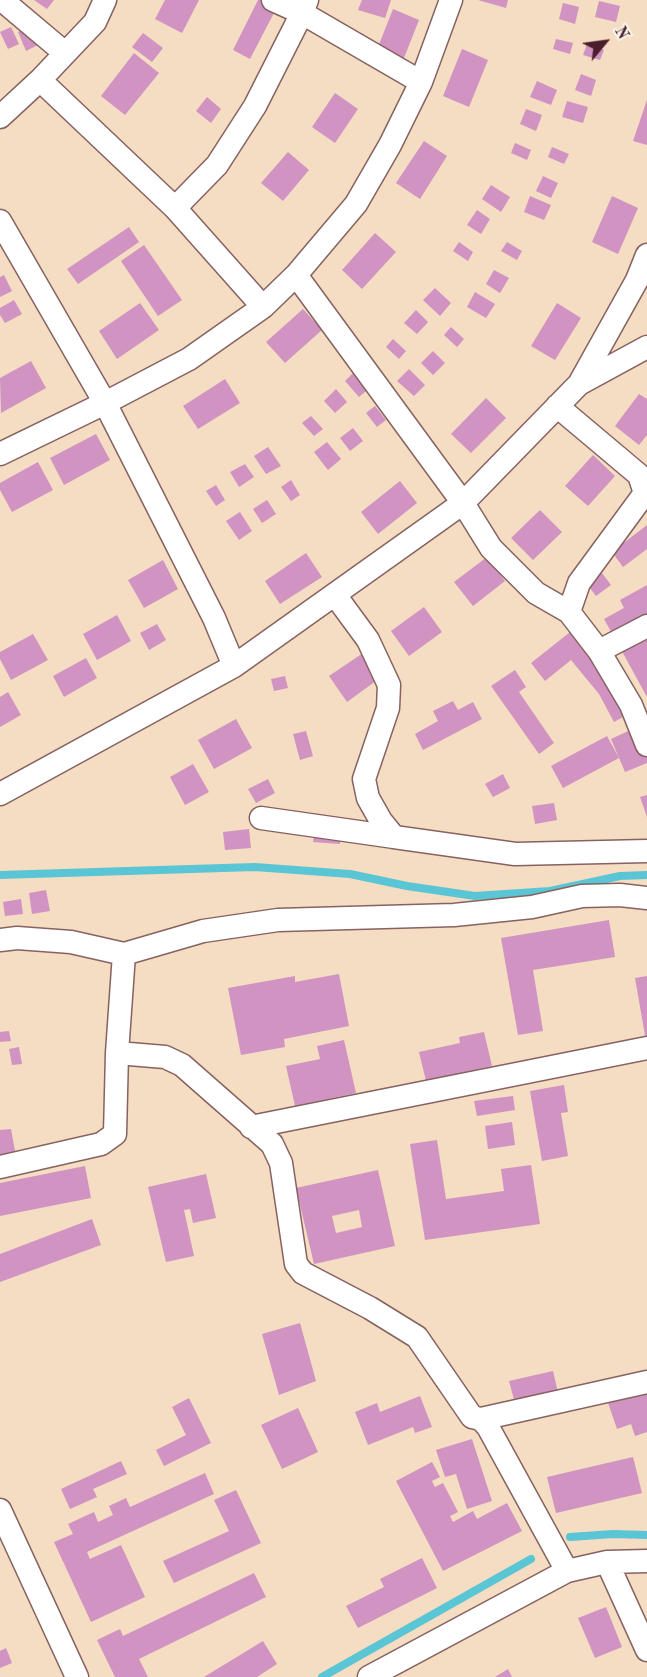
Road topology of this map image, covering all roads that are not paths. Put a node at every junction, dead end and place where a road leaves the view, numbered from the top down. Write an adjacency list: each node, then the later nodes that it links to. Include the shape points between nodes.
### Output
1 (2, 0): 6 (street)
2 (105, 0): 6 (street, via 95,22)
3 (273, 0): 5 (street)
4 (451, 0): 8 (street)
5 (304, 6): 8 (street); 10 (street, via 255,106 217,165)
6 (65, 53): 7 (street)
7 (40, 80): 9 (street); 10 (street)
8 (421, 82): 13 (street, via 356,204)
9 (0, 117)
10 (175, 208): 14 (street)
11 (0, 221): 17 (street)
12 (647, 255): 16 (street)
13 (296, 275): 14 (street); 20 (street)
14 (263, 307): 17 (street, via 189,358)
15 (647, 347): 16 (street)
16 (579, 384): 18 (street)
17 (105, 403): 19 (street); 25 (street, via 214,618)
18 (556, 406): 20 (street); 22 (street, via 639,475 645,493 579,583)
19 (0, 453)
20 (463, 503): 21 (street); 22 (street, via 491,548 536,593)
21 (335, 595): 25 (street); 29 (street, via 368,640 389,685 388,708 364,779 368,798)
22 (569, 612): 24 (street)
23 (647, 626): 24 (street)
24 (599, 651): 26 (street, via 631,705)
25 (234, 666): 27 (street)
26 (647, 746)
27 (0, 795)
28 (261, 818): 29 (street)
29 (394, 837): 30 (street, via 514,854)
30 (647, 850)
31 (647, 898): 33 (street, via 582,896 532,907 454,915 278,920 203,931)
32 (0, 940): 33 (street, via 71,942)
33 (124, 954): 35 (street)
34 (647, 1048): 36 (street)
35 (117, 1053): 36 (street, via 165,1057 182,1065); 37 (street, via 115,1134 102,1144)
36 (251, 1126): 39 (street, via 272,1144 281,1163 296,1264 303,1273 417,1337 472,1417)
37 (0, 1167)
38 (647, 1382): 39 (street)
39 (481, 1419): 43 (street)
40 (0, 1510): 45 (street)
41 (647, 1561): 42 (street)
42 (607, 1562): 43 (street); 44 (street)
43 (567, 1571): 46 (street)
44 (647, 1650)
45 (77, 1677)
46 (369, 1677)

